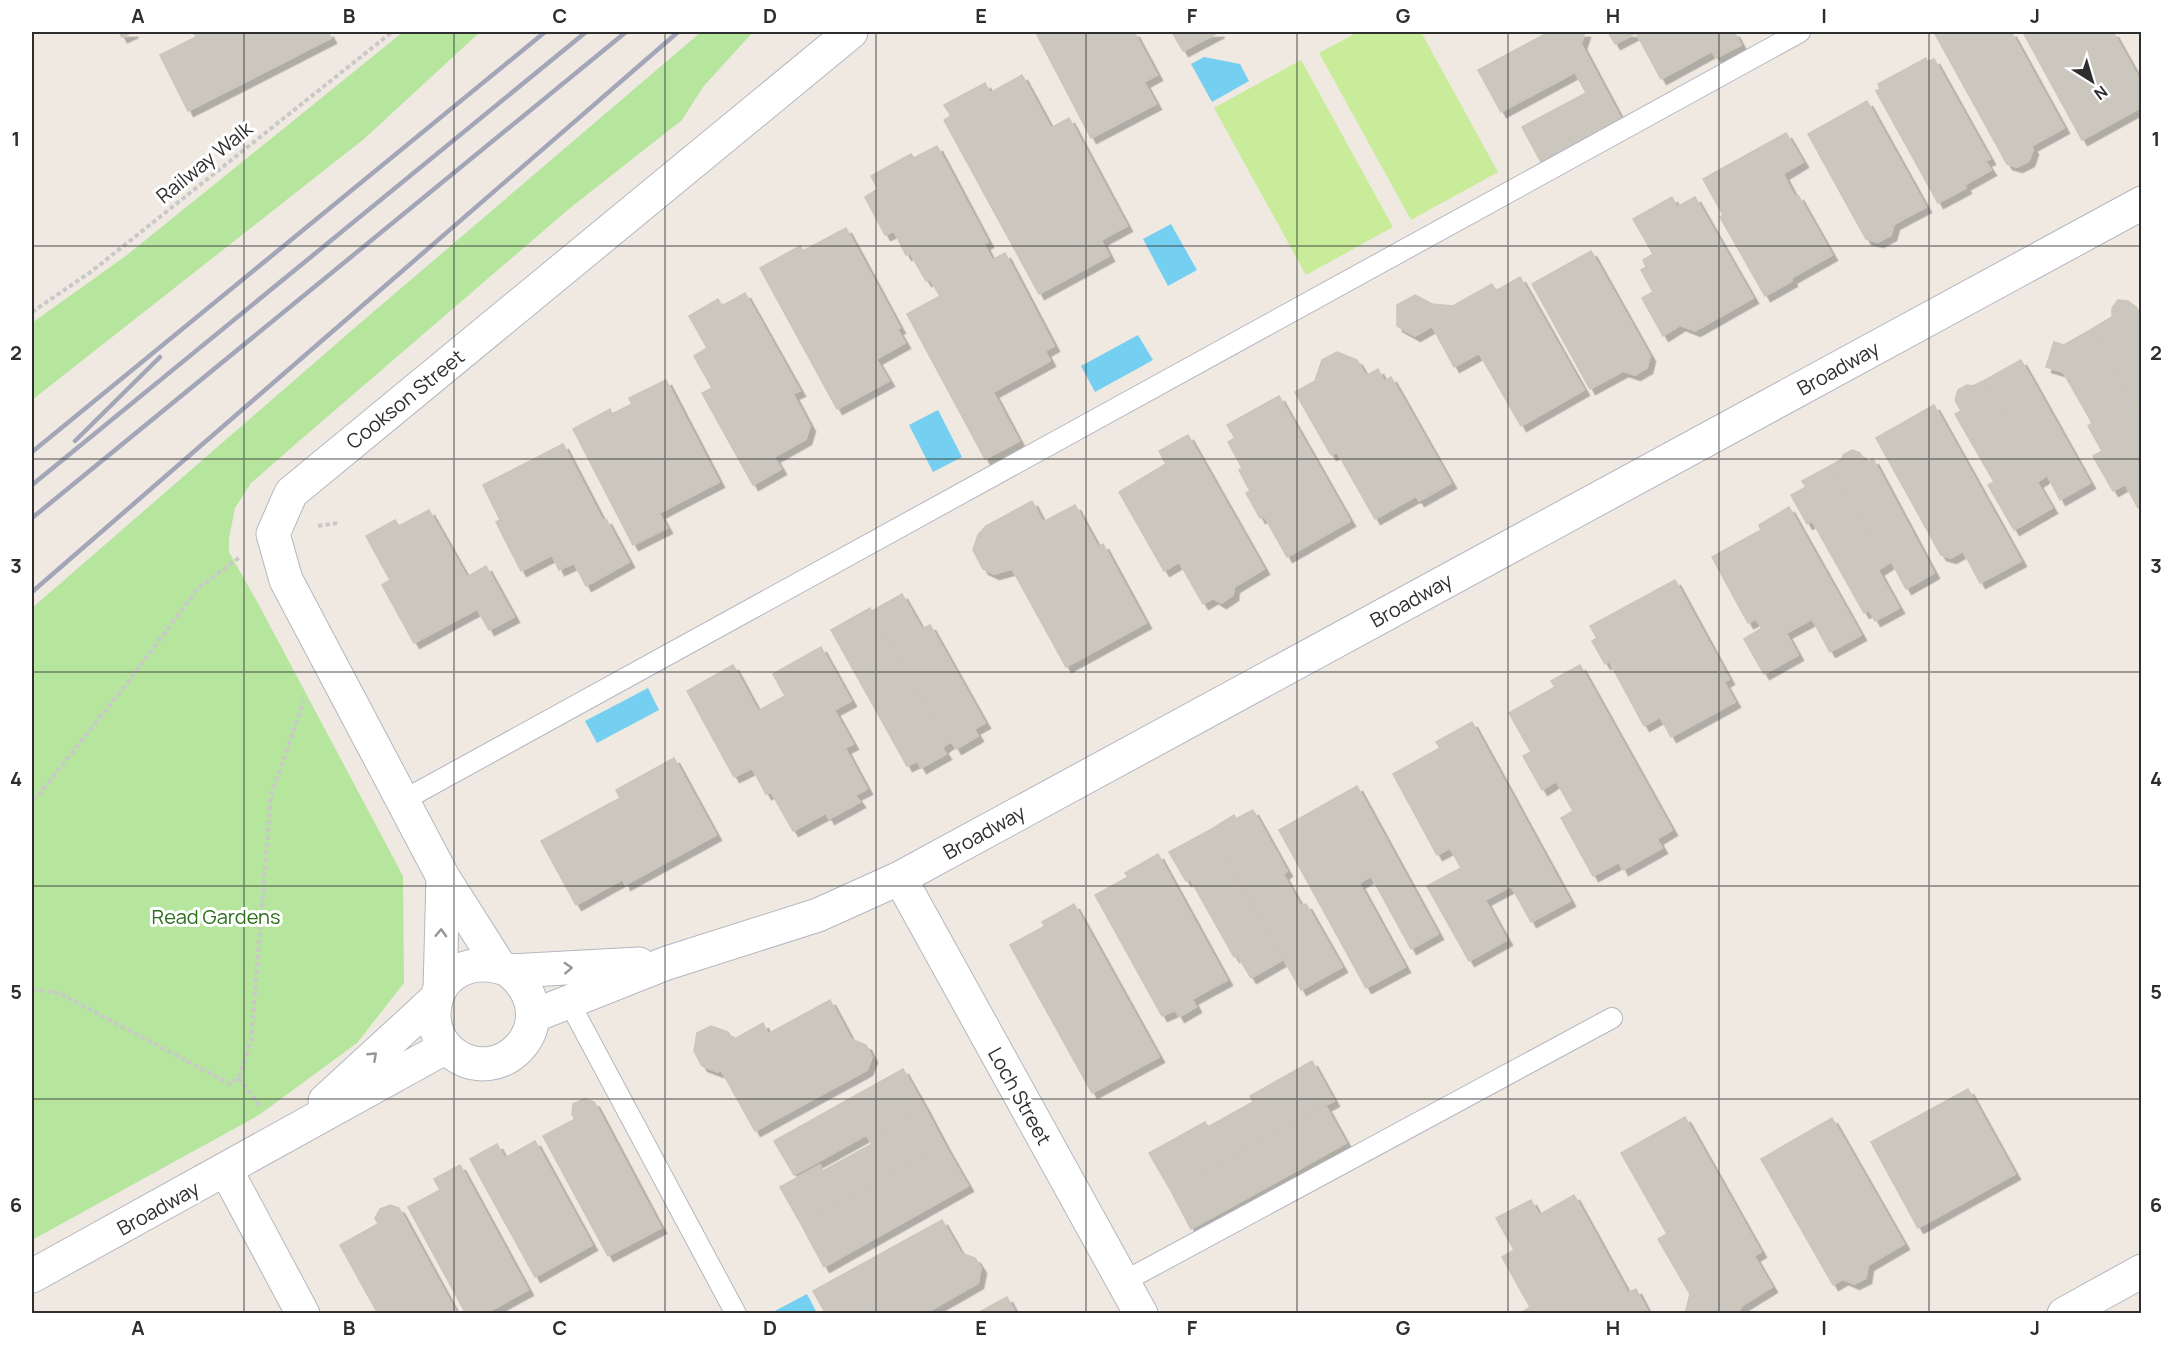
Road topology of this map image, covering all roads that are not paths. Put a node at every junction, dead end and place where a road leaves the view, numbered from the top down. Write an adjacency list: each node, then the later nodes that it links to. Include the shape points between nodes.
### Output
1 (851, 32): 4 (street, Cookson Street, via 291,493 273,534 286,580)
2 (1800, 32): 4 (lane)
3 (2142, 203): 6 (street, Broadway)
4 (402, 801): 5 (street)
5 (443, 877): 8 (street); 9 (street, one-way to 5)
6 (900, 878): 7 (street, Broadway, via 818,915); 18 (street, Loch Street)
7 (667, 963): 8 (street, Broadway, one-way to 7); 10 (street, Broadway)
8 (505, 969): 9 (street, Broadway, via 483,963 466,967 451,976); 11 (street, via 522,982 531,997)
9 (438, 994): 13 (street, via 436,1032); 14 (street, Broadway, one-way to 9)
10 (569, 1002): 11 (street, Broadway); 20 (lane)
11 (533, 1016): 13 (street, via 530,1033 507,1058 472,1063)
12 (1612, 1018): 18 (lane)
13 (446, 1047): 14 (street, Broadway)
14 (284, 1138): 15 (street, Broadway)
15 (226, 1170): 17 (street, Broadway); 19 (street)
16 (2142, 1271): 22 (street)
17 (32, 1276)
18 (1123, 1282): 21 (street, Loch Street)
19 (303, 1314)
20 (736, 1314)
21 (1141, 1314)
22 (2064, 1314)

